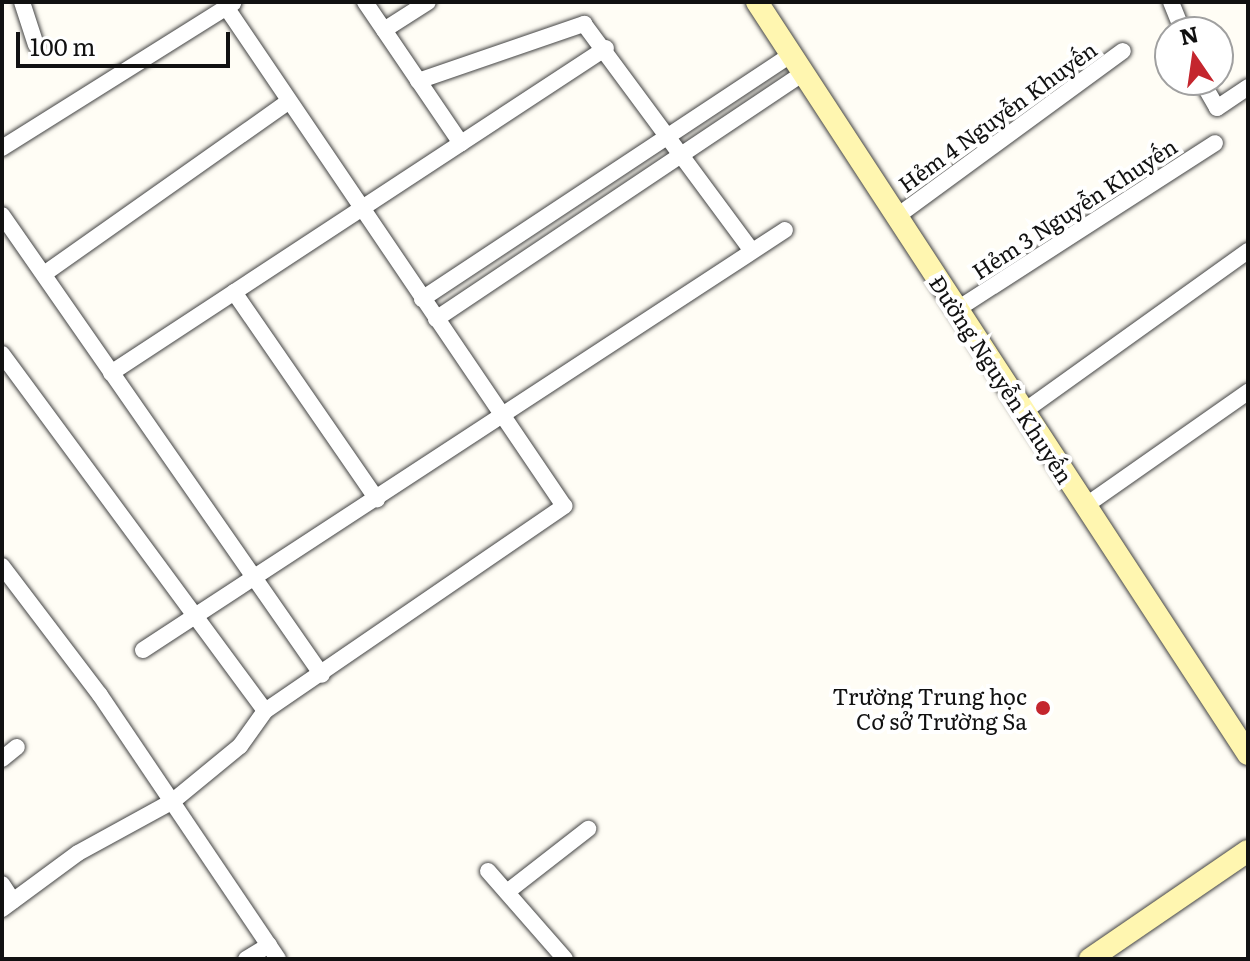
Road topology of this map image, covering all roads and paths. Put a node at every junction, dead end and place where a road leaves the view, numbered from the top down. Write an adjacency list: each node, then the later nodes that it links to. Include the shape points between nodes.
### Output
1 (22, 2): 7 (street)
2 (365, 2): 6 (street)
3 (428, 2): 6 (street)
4 (757, 2): 10 (street, Đường Nguyễn Khuyến)
5 (230, 5): 14 (street); 18 (street)
6 (384, 30): 11 (street)
7 (36, 45)
8 (606, 48): 11 (street, via 584,24 569,24); 15 (street); 16 (street)
9 (1123, 51): 22 (street, Hẻm 4 Nguyễn Khuyến)
10 (798, 63): 15 (street); 19 (street); 22 (street, Đường Nguyễn Khuyến)
11 (418, 81): 16 (street)
12 (1248, 87): 13 (street, via 1217,108)
13 (1210, 96)
14 (288, 102): 20 (street); 26 (street)
15 (668, 134): 19 (street); 28 (street)
16 (461, 143): 20 (street)
17 (1215, 143): 29 (street, Hẻm 3 Nguyễn Khuyến)
18 (2, 148)
19 (678, 151): 24 (street); 30 (street)
20 (355, 206): 27 (street); 28 (street)
21 (2, 215): 26 (street)
22 (896, 217): 29 (street, Đường Nguyễn Khuyến)
23 (785, 230): 24 (street)
24 (752, 251): 35 (street)
25 (1248, 251): 34 (street)
26 (44, 274): 32 (street)
27 (234, 292): 32 (street); 36 (street)
28 (422, 299): 30 (street)
29 (956, 310): 34 (street, Đường Nguyễn Khuyến)
30 (436, 319): 35 (street)
31 (2, 354): 40 (street)
32 (111, 373): 39 (street)
33 (1248, 392): 37 (street)
34 (1023, 412): 37 (street, Đường Nguyễn Khuyến)
35 (503, 416): 36 (street); 42 (street, via 564,506)
36 (377, 499): 39 (street)
37 (1085, 506): 45 (street, Đường Nguyễn Khuyến)
38 (2, 566): 47 (street)
39 (258, 577): 40 (street); 42 (street)
40 (196, 617): 41 (street); 43 (street)
41 (143, 650)
42 (322, 675): 43 (street)
43 (265, 711): 47 (street, via 240,746)
44 (17, 747): 46 (street)
45 (1248, 754)
46 (2, 759)
47 (173, 801): 53 (street, via 78,853); 54 (street)
48 (588, 829): 52 (street)
49 (1248, 851): 57 (street)
50 (488, 871): 52 (street)
51 (2, 884): 53 (street)
52 (507, 892): 56 (street)
53 (8, 905)
54 (274, 952): 55 (street)
55 (246, 959)
56 (565, 959)
57 (1090, 959)

